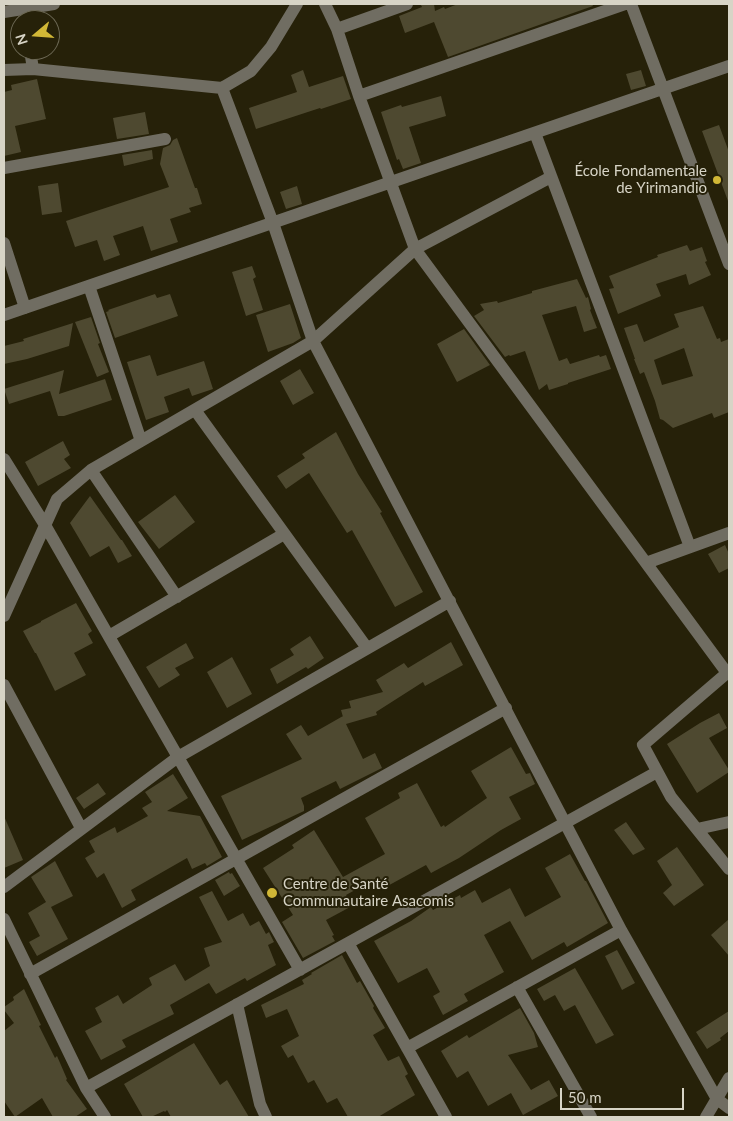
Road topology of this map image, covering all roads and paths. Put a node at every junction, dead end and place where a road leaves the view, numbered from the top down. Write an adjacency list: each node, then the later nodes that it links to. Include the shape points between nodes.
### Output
1 (54, 4): 7 (street)
2 (297, 4): 13 (street, via 271,47 251,71)
3 (325, 4): 8 (street)
4 (408, 4): 8 (street)
5 (625, 4): 15 (street)
6 (631, 4): 14 (street)
7 (27, 10)
8 (337, 29): 15 (street)
9 (32, 60): 12 (street)
10 (729, 66): 14 (street)
11 (4, 70): 12 (street)
12 (33, 70): 13 (street)
13 (222, 88): 21 (street)
14 (663, 88): 16 (street); 24 (street)
15 (359, 96): 20 (street)
16 (535, 133): 19 (street); 20 (street)
17 (165, 139): 18 (street)
18 (4, 168)
19 (551, 177): 23 (street); 36 (street)
20 (391, 182): 21 (street); 23 (street)
21 (273, 223): 25 (street); 28 (street)
22 (4, 243): 26 (street)
23 (415, 249): 28 (street); 37 (street)
24 (729, 264)
25 (89, 286): 26 (street); 30 (street)
26 (26, 308): 27 (street)
27 (4, 315)
28 (313, 341): 29 (street); 39 (street)
29 (194, 410): 30 (street); 35 (street)
30 (141, 441): 32 (street)
31 (4, 459): 33 (street)
32 (91, 470): 33 (street, via 57,499); 38 (street)
33 (45, 525): 40 (street); 41 (street)
34 (729, 533): 36 (street)
35 (284, 534): 38 (street); 42 (street)
36 (690, 547): 37 (street)
37 (646, 563): 43 (street)
38 (177, 596): 41 (street)
39 (450, 602): 42 (street); 45 (street)
40 (4, 616)
41 (109, 636): 46 (street)
42 (367, 648): 46 (street)
43 (728, 672): 47 (street, via 643,745)
44 (4, 685): 50 (street)
45 (506, 708): 48 (street); 52 (street)
46 (178, 756): 50 (street); 52 (street)
47 (657, 772): 48 (street); 51 (street, via 671,798)
48 (566, 822): 56 (street); 57 (street)
49 (729, 822): 51 (street)
50 (81, 828): 54 (street)
51 (697, 829): 53 (street)
52 (236, 859): 58 (street); 59 (street)
53 (729, 869)
54 (4, 887)
55 (4, 919): 59 (street)
56 (622, 930): 60 (street); 65 (street)
57 (348, 943): 58 (street); 62 (street)
58 (300, 970): 61 (street)
59 (30, 974): 64 (street)
60 (517, 987): 62 (street); 70 (street)
61 (237, 1004): 64 (street); 68 (street, via 260,1104)
62 (407, 1048): 69 (street)
63 (729, 1078): 65 (street)
64 (86, 1088): 67 (street)
65 (717, 1099): 66 (street); 71 (street)
66 (729, 1108)
67 (105, 1117)
68 (266, 1117)
69 (446, 1117)
70 (591, 1117)
71 (706, 1117)

